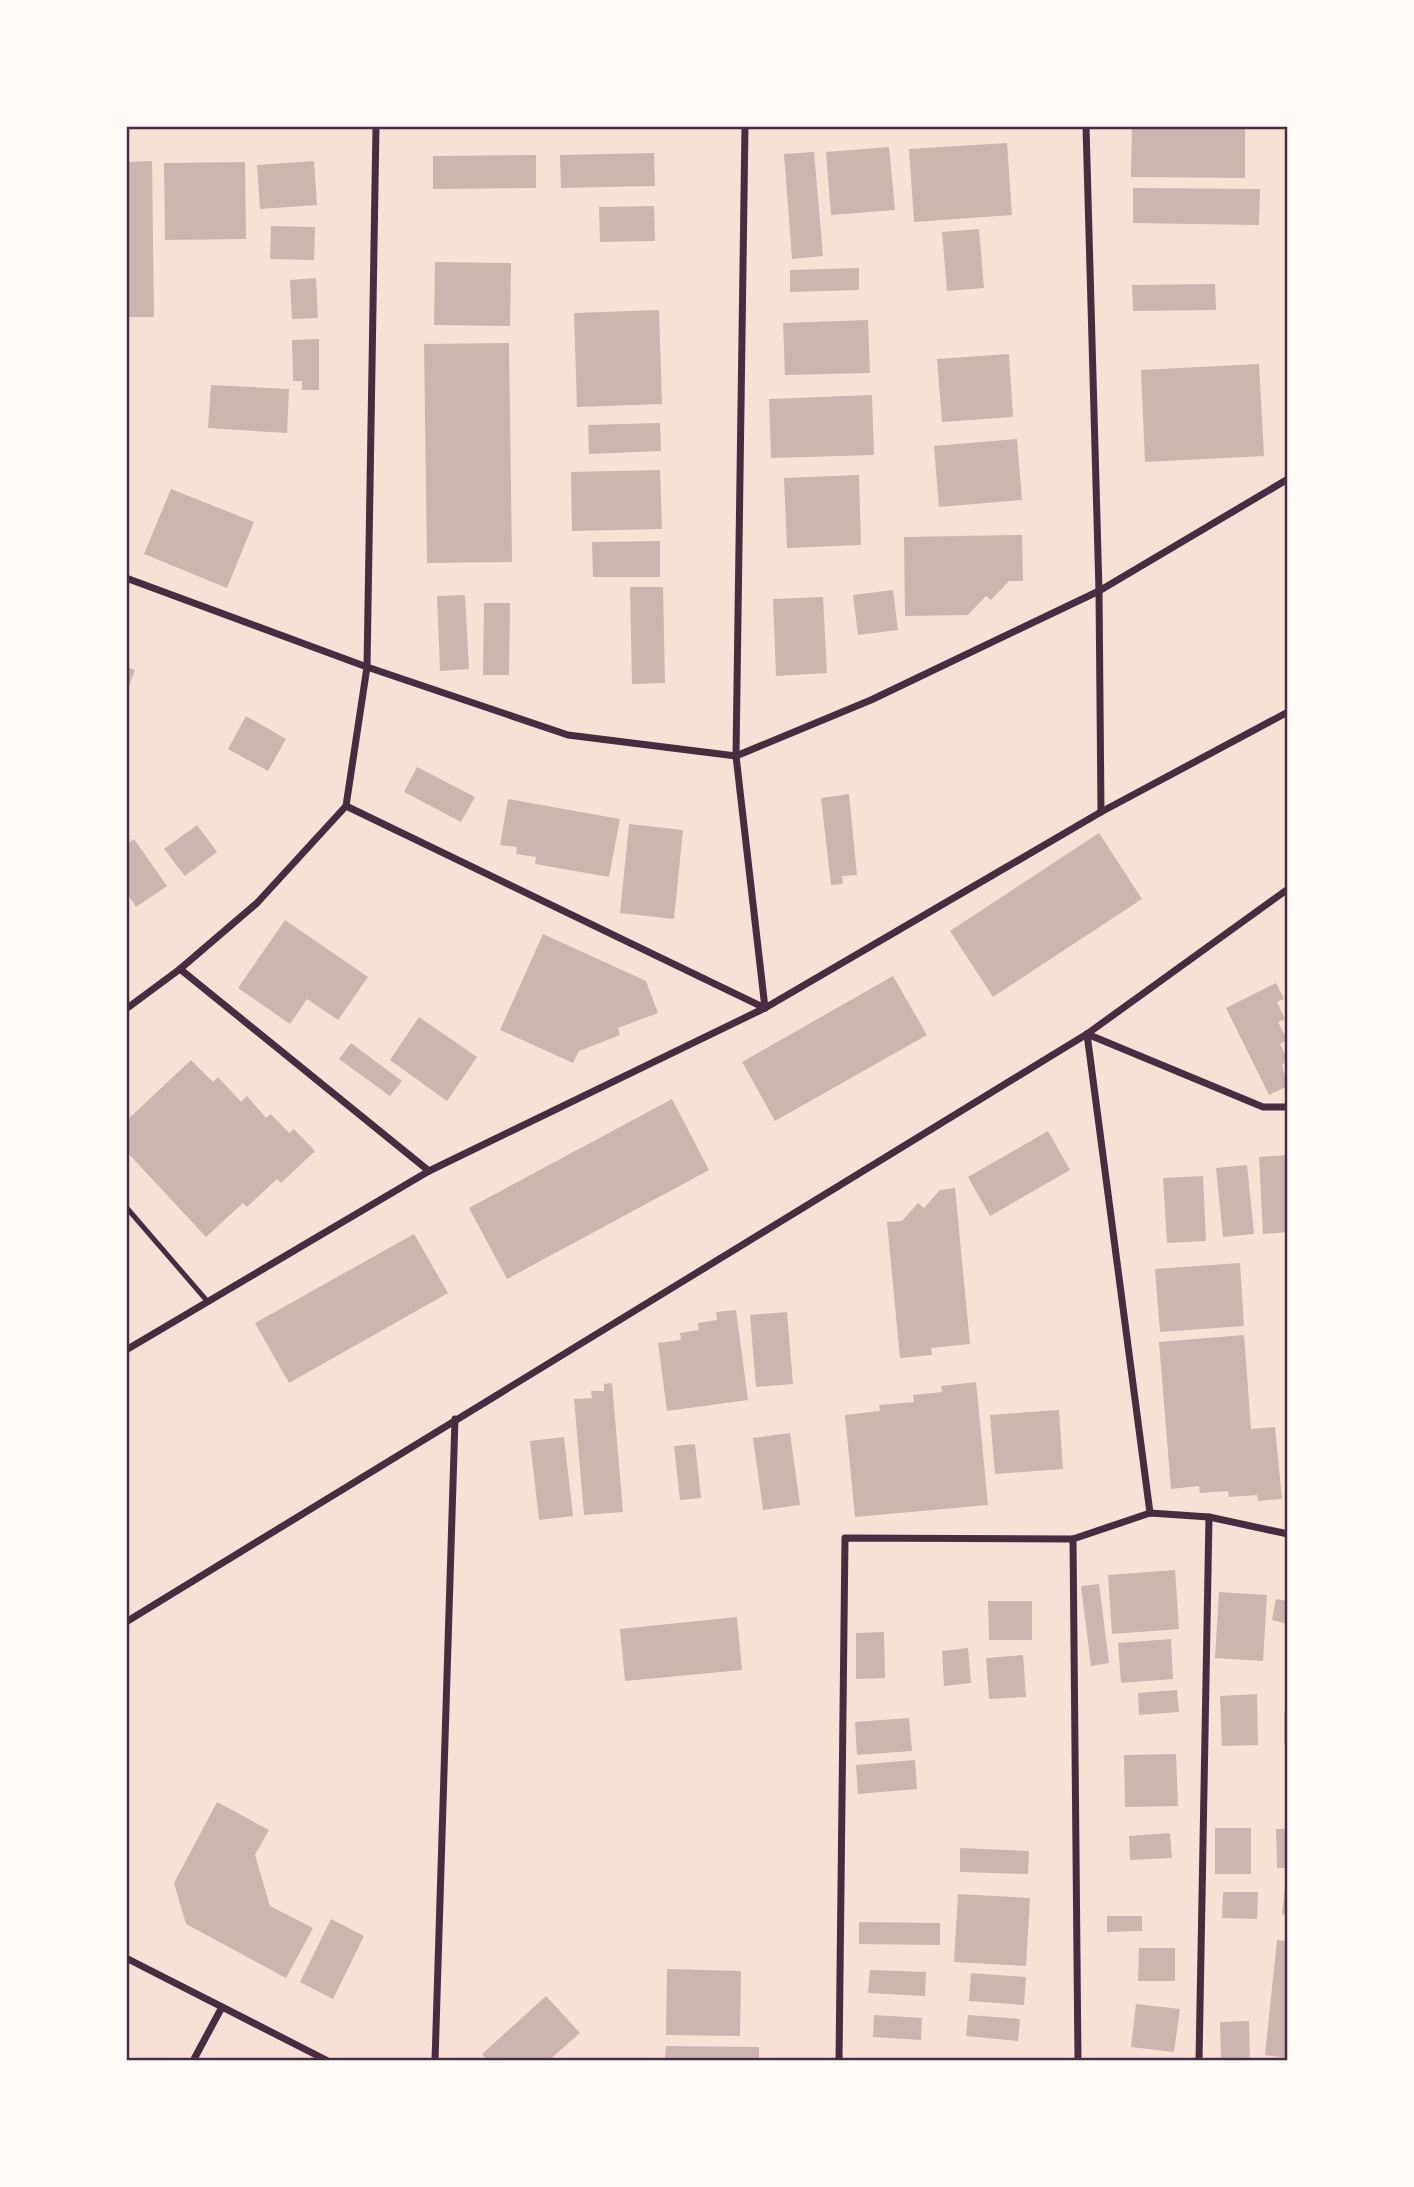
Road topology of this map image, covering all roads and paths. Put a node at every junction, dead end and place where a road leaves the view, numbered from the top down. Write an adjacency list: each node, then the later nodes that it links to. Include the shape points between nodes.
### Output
1 (376, 126): 7 (street)
2 (745, 126): 9 (street)
3 (1086, 126): 6 (street)
4 (1288, 479): 6 (street)
5 (126, 578): 7 (street)
6 (1099, 591): 9 (street, via 871,700); 11 (street)
7 (368, 667): 9 (street, via 568,735); 10 (street)
8 (1288, 712): 11 (street)
9 (736, 756): 14 (street)
10 (346, 806): 13 (street, via 257,903); 14 (street)
11 (1101, 812): 14 (street)
12 (1288, 889): 16 (street)
13 (180, 969): 15 (street); 18 (street)
14 (765, 1008): 18 (street)
15 (126, 1009)
16 (1087, 1034): 17 (street, via 1263,1107); 22 (street); 23 (street)
17 (1288, 1107)
18 (429, 1171): 20 (street)
19 (126, 1207): 20 (lane)
20 (208, 1302): 21 (street)
21 (126, 1350)
22 (455, 1419): 27 (street); 32 (street)
23 (1150, 1513): 24 (street); 26 (street)
24 (1209, 1517): 25 (street); 35 (street)
25 (1288, 1534)
26 (1073, 1539): 33 (street, via 845,1538); 34 (street)
27 (126, 1622)
28 (126, 1958): 29 (street)
29 (222, 2007): 30 (street); 31 (street)
30 (192, 2061)
31 (328, 2061)
32 (435, 2061)
33 (839, 2061)
34 (1078, 2061)
35 (1199, 2061)

